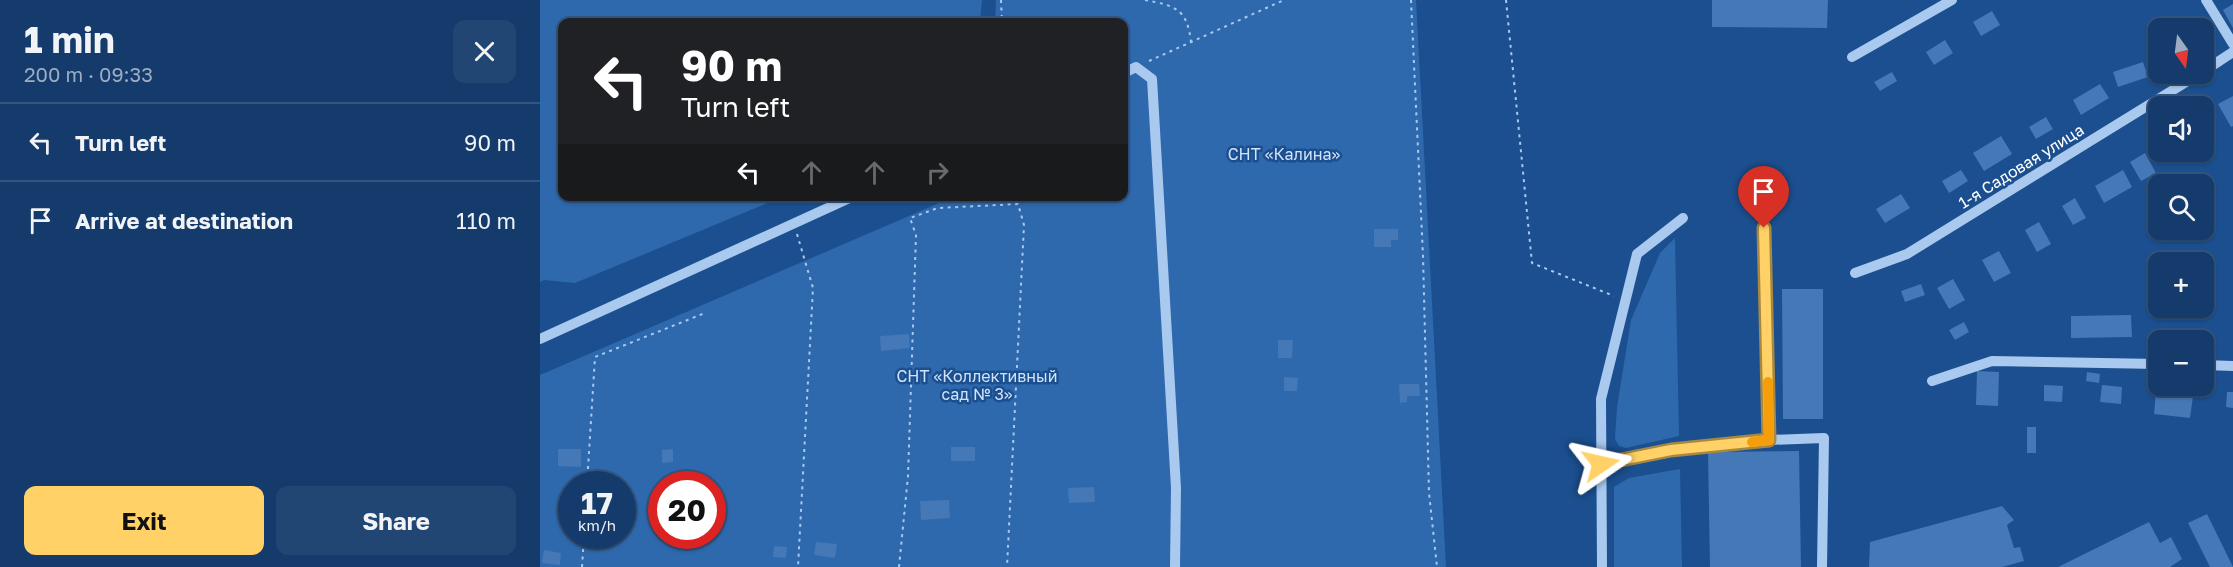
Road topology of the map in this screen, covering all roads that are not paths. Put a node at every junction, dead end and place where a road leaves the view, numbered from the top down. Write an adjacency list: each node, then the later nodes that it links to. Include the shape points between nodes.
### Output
1 (1952, 0): 5 (street)
2 (2206, 0): 3 (street)
3 (2233, 44)
4 (2233, 52): 6 (street)
5 (1852, 57)
6 (2214, 64)
7 (1128, 71): 20 (street, via 1136,67 1152,79 1176,488)
8 (2183, 84): 12 (street, 1-я Садовая улица, via 1907,254)
9 (843, 201): 13 (street)
10 (1683, 218): 19 (street, via 1637,254 1601,399)
11 (1764, 228): 18 (street)
12 (1855, 273)
13 (540, 339)
14 (2148, 364): 17 (street, via 1992,361)
15 (2214, 365): 16 (street)
16 (2233, 366)
17 (1932, 381)
18 (1769, 440): 19 (street, via 1671,450); 22 (street, via 1824,438)
19 (1601, 464): 21 (street)
20 (1175, 567)
21 (1602, 567)
22 (1822, 567)

